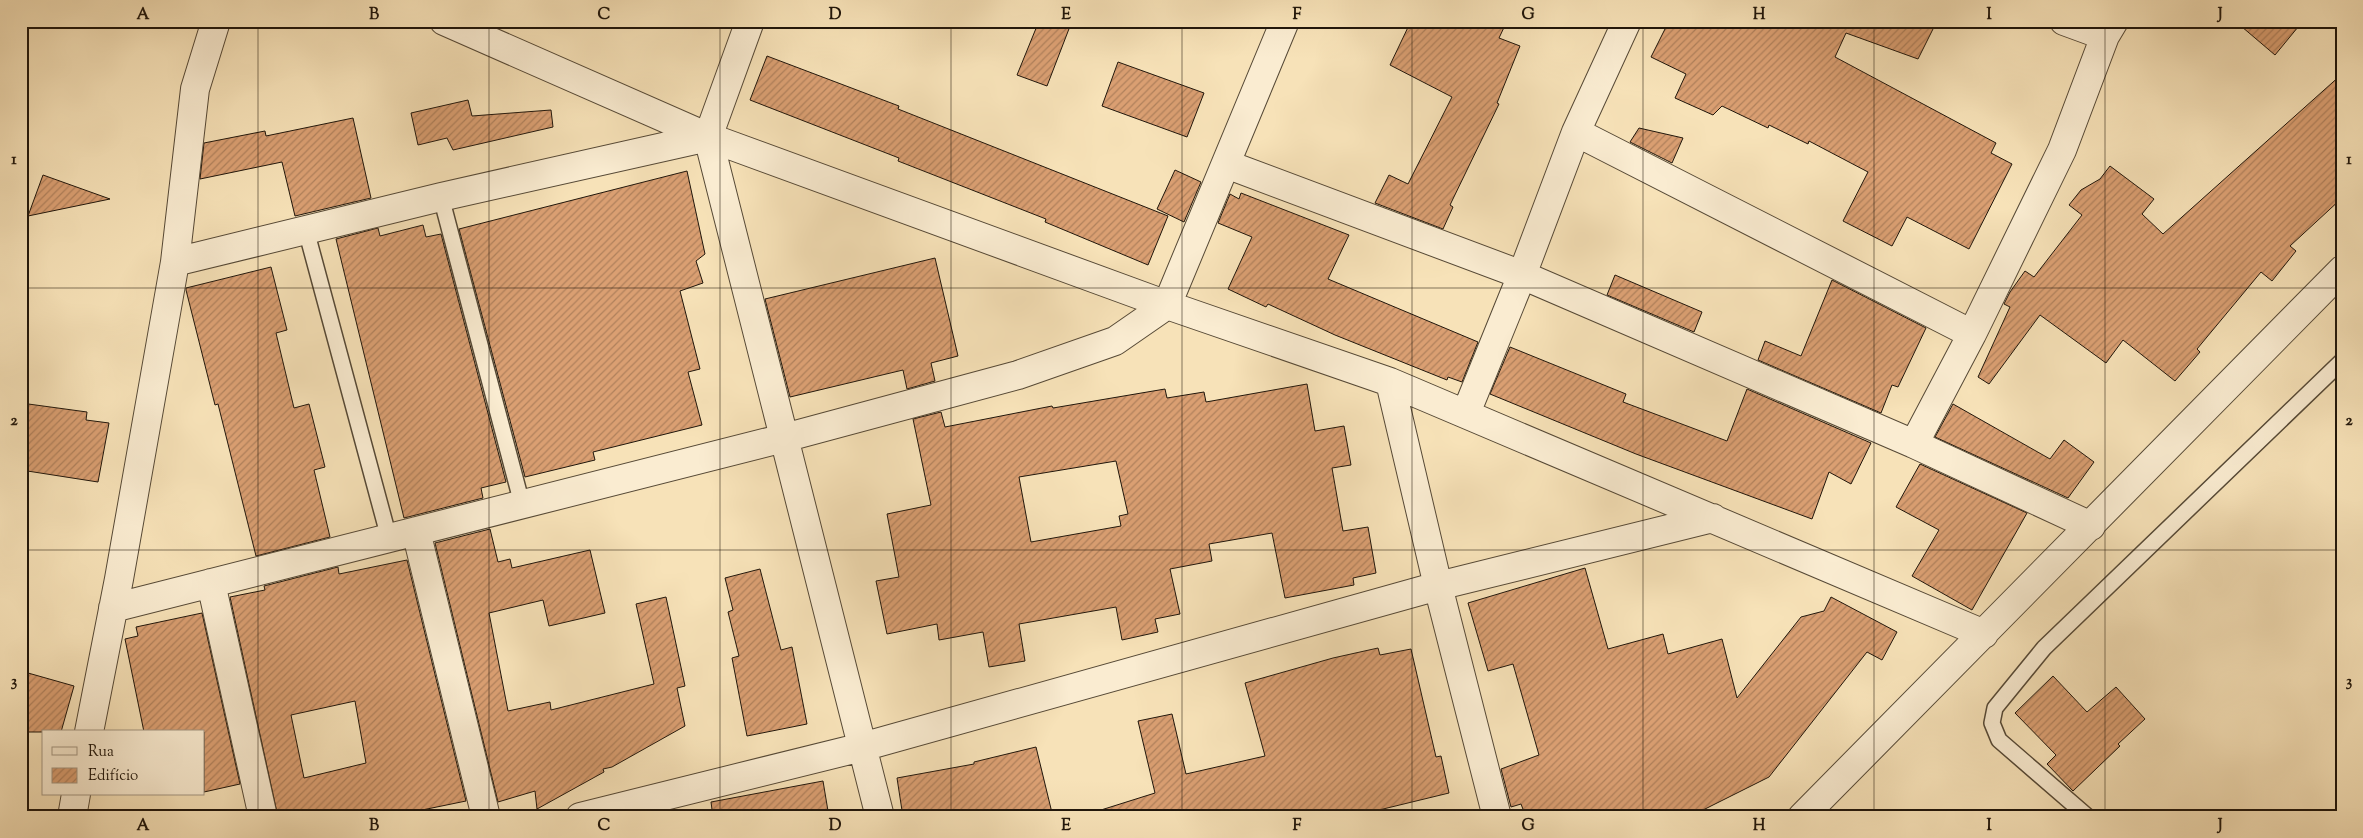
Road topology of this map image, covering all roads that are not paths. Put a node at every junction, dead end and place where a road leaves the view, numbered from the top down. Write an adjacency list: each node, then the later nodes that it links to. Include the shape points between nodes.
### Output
1 (216, 21): 13 (street, via 195,89)
2 (444, 21): 9 (street)
3 (750, 21): 9 (street)
4 (1285, 21): 10 (street)
5 (1627, 21): 8 (street)
6 (2064, 21): 7 (street)
7 (2109, 29): 17 (street, via 2062,150)
8 (1576, 132): 15 (street); 17 (street)
9 (708, 137): 11 (street); 16 (street); 21 (street)
10 (1226, 164): 15 (street); 16 (street)
11 (442, 197): 12 (street); 23 (lane)
12 (306, 230): 13 (street); 27 (lane)
13 (175, 262): 30 (street)
14 (2342, 270): 25 (street)
15 (1522, 275): 20 (street); 22 (street)
16 (1167, 305): 19 (street); 21 (street, via 1115,341 1018,375)
17 (1972, 334): 22 (street)
18 (2342, 361): 42 (lane, via 2044,648 1996,708 1992,724 1999,740)
19 (1390, 382): 20 (street); 29 (street)
20 (1466, 413): 24 (street)
21 (784, 438): 23 (street); 33 (street)
22 (1914, 444): 25 (street)
23 (522, 504): 26 (street)
24 (1713, 518): 29 (street); 31 (street)
25 (2091, 526): 31 (street)
26 (416, 531): 27 (street); 38 (street)
27 (389, 538): 28 (street)
28 (211, 583): 30 (street); 37 (street)
29 (1438, 586): 33 (street); 41 (street)
30 (113, 608): 32 (street)
31 (1984, 634): 35 (street)
32 (89, 730)
33 (862, 747): 39 (street); 40 (street)
34 (76, 796): 36 (street)
35 (1807, 815)
36 (72, 817)
37 (263, 817)
38 (486, 817)
39 (580, 817)
40 (880, 817)
41 (1497, 817)
42 (2088, 817)

